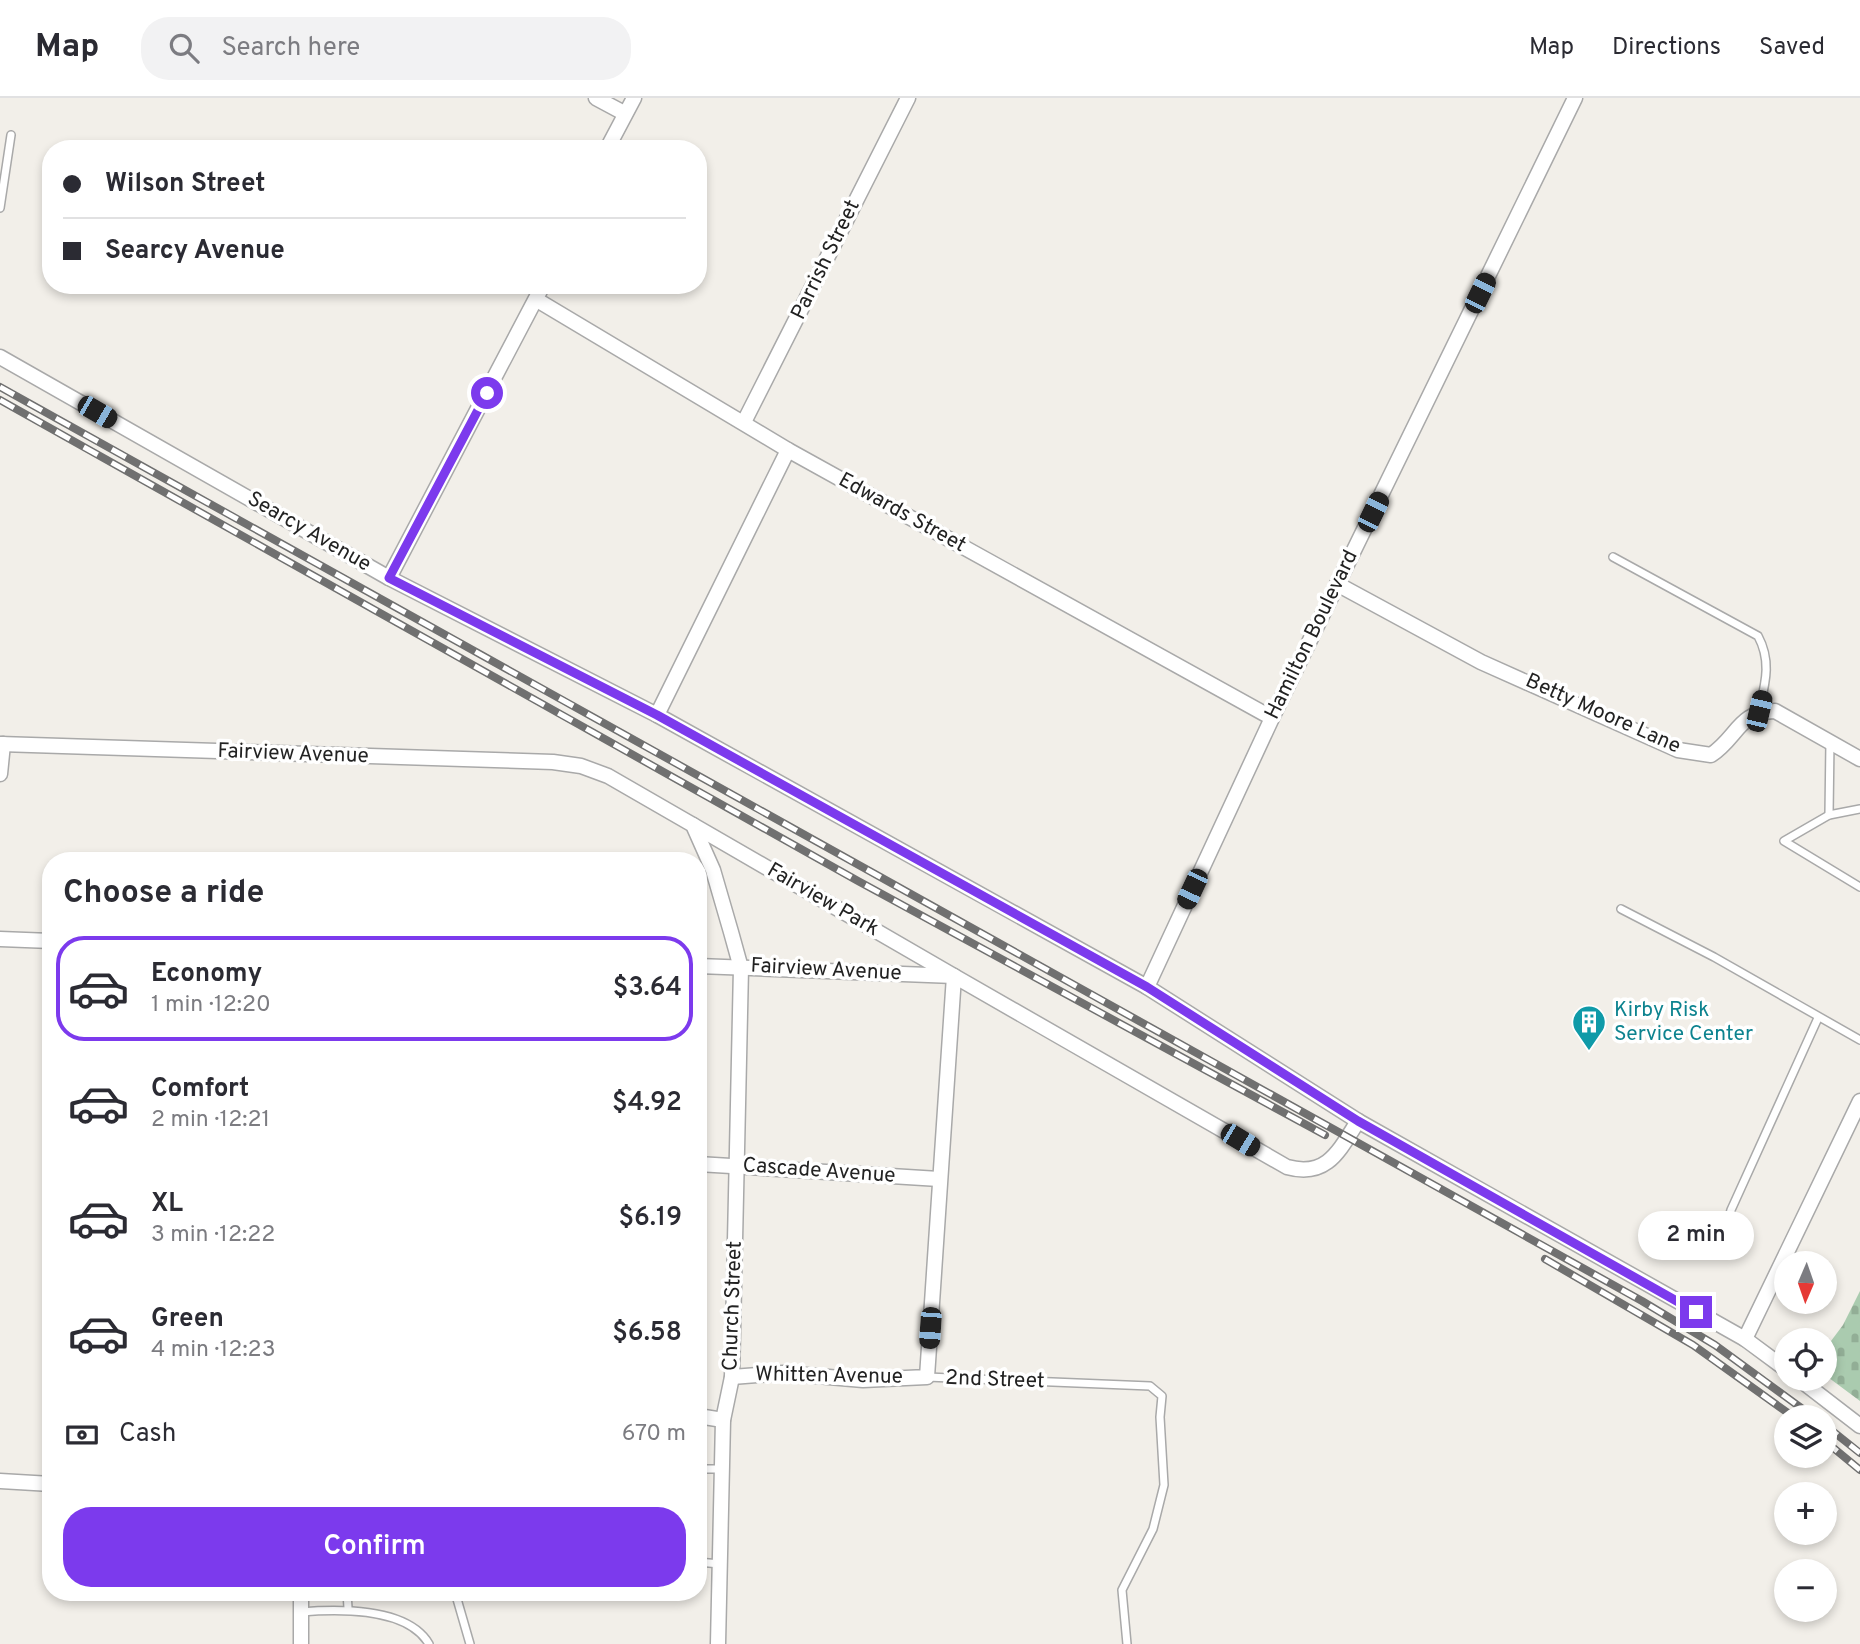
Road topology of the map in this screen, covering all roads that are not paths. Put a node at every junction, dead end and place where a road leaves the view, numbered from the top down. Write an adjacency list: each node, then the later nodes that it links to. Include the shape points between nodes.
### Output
1 (596, 98): 5 (street)
2 (634, 98): 5 (street)
3 (908, 98): 12 (street, Parrish Street)
4 (1575, 98): 16 (street, Hamilton Boulevard)
5 (624, 113): 7 (street)
6 (11, 135): 8 (lane)
7 (611, 140)
8 (0, 208)
9 (539, 294): 10 (street)
10 (537, 300): 12 (street, Edwards Street); 15 (street)
11 (0, 357): 15 (street, Searcy Avenue)
12 (744, 422): 13 (street, Edwards Street)
13 (788, 450): 18 (street); 19 (street, Edwards Street)
14 (1613, 557): 17 (lane, via 1758,636 1767,657 1768,675)
15 (389, 578): 18 (street, Searcy Avenue)
16 (1337, 584): 17 (street, Betty Moore Lane, via 1481,662 1678,750 1711,755 1727,744 1745,718); 19 (street, Hamilton Boulevard)
17 (1759, 711): 20 (street, via 1774,711)
18 (657, 715): 36 (street, Searcy Avenue)
19 (1272, 718): 36 (street, Hamilton Boulevard)
20 (1830, 742): 22 (street); 25 (lane)
21 (1, 744): 23 (street); 26 (street, Fairview Avenue, via 553,762 608,776)
22 (1860, 758)
23 (0, 774)
24 (1860, 809): 25 (lane)
25 (1829, 815): 29 (lane, via 1784,841)
26 (693, 825): 27 (street, Fairview Avenue); 35 (street, Fairview Park)
27 (705, 852)
28 (707, 856): 34 (street, Fairview Avenue)
29 (1860, 887)
30 (1621, 909): 37 (lane)
31 (0, 939): 32 (street)
32 (42, 941)
33 (707, 967): 34 (street)
34 (741, 968): 35 (street, Fairview Avenue); 42 (street, Church Street)
35 (954, 976): 40 (street, Fairview Avenue, via 1287,1167 1313,1170 1330,1161); 43 (street, 2nd Street)
36 (1147, 987): 40 (street, Searcy Avenue)
37 (1818, 1018): 38 (lane); 44 (lane)
38 (1860, 1040)
39 (1860, 1101): 45 (street)
40 (1358, 1121): 45 (street, Searcy Avenue)
41 (707, 1164): 42 (street, Cascade Avenue)
42 (738, 1165): 43 (street, Cascade Avenue); 47 (street, Church Street)
43 (939, 1179): 48 (street, 2nd Street)
44 (1725, 1232)
45 (1745, 1339): 46 (street, Searcy Avenue)
46 (1774, 1360)
47 (732, 1377): 48 (street, Whitten Avenue, via 783,1373 863,1380); 51 (street, Church Street)
48 (927, 1377): 68 (lane, 2nd Street, via 1150,1386 1162,1395 1164,1485 1153,1529 1122,1590)
49 (1815, 1391): 52 (street)
50 (707, 1417): 51 (street)
51 (723, 1420): 54 (street, Church Street)
52 (1860, 1426)
53 (707, 1469): 54 (lane)
54 (721, 1469): 58 (street, Church Street)
55 (0, 1481): 56 (street)
56 (42, 1484)
57 (707, 1563): 58 (lane)
58 (720, 1564): 67 (street, Church Street)
59 (301, 1601): 63 (street)
60 (348, 1601): 62 (lane)
61 (458, 1601): 66 (lane)
62 (348, 1608): 63 (lane); 65 (lane, via 400,1620)
63 (301, 1612): 64 (street)
64 (301, 1644)
65 (429, 1644)
66 (470, 1644)
67 (718, 1644)
68 (1127, 1644)

